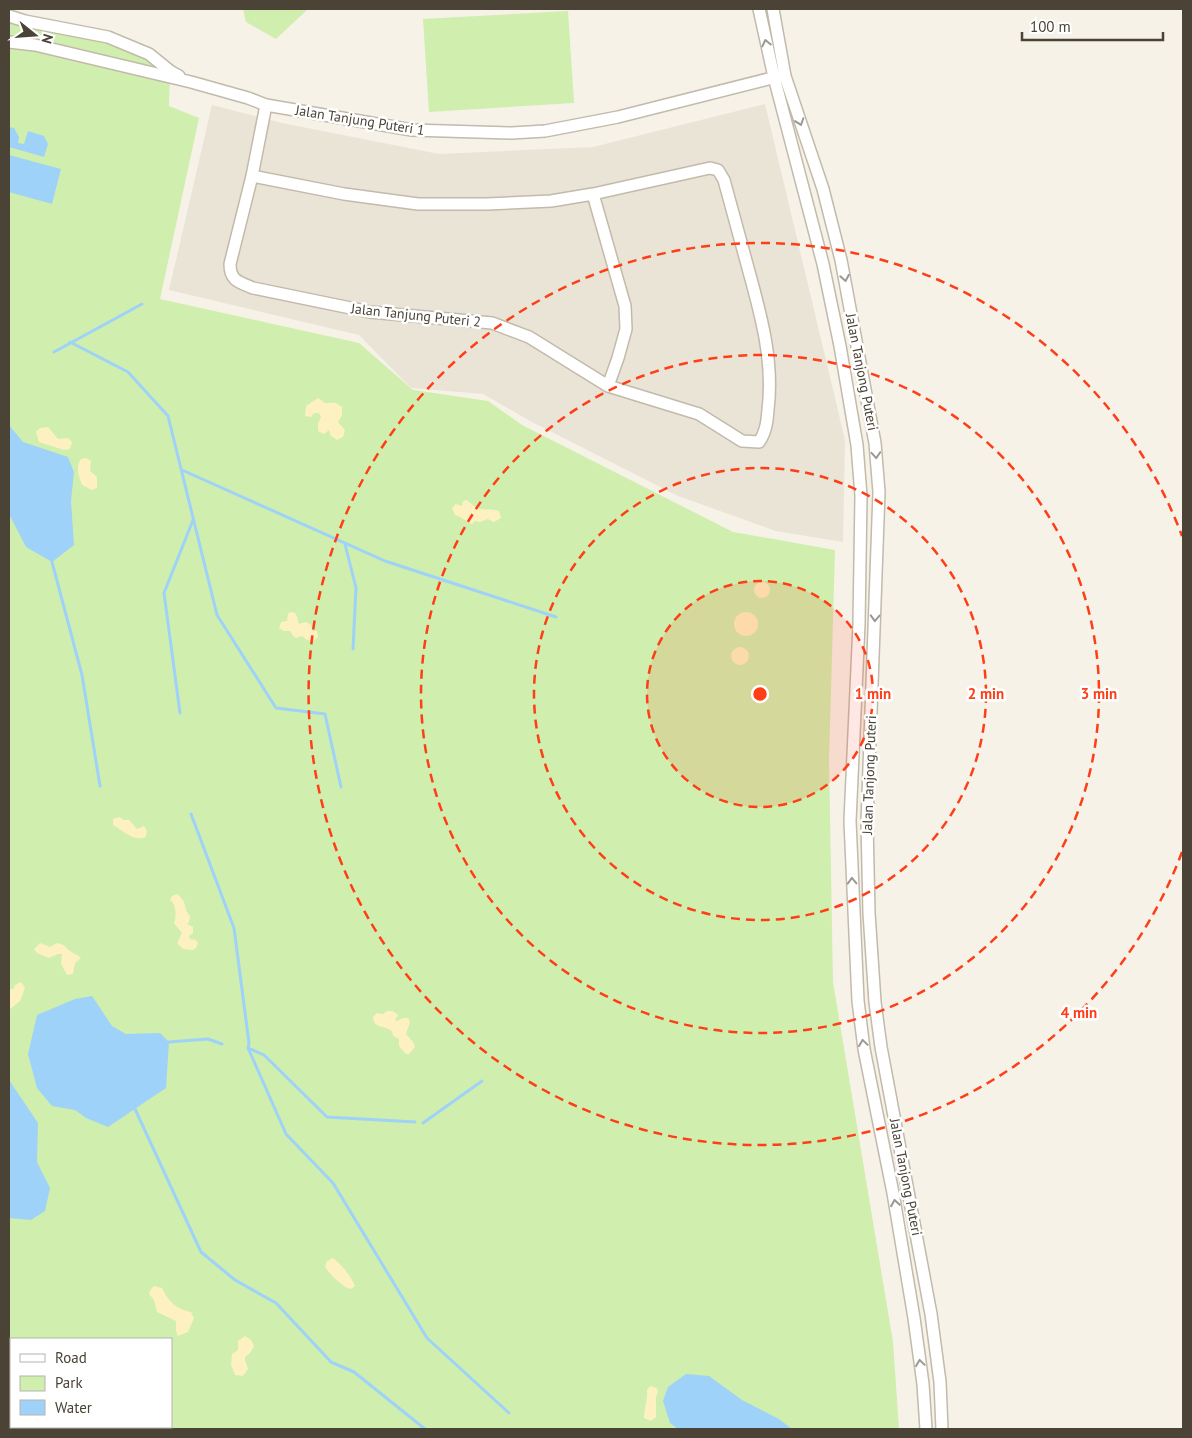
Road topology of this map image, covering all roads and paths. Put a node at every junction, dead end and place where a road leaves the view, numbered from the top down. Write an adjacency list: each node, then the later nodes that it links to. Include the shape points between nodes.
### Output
1 (760, 9): 5 (street, Jalan Tanjong Puteri, one-way to 1)
2 (773, 9): 5 (street, Jalan Tanjong Puteri)
3 (9, 16): 6 (street, via 108,37 149,54)
4 (9, 42): 6 (street, Jalan Tanjung Puteri 1, via 35,45)
5 (779, 76): 7 (street, Jalan Tanjung Puteri 1, via 618,117 545,131 512,133 412,130); 11 (street, Jalan Tanjong Puteri, one-way to 11, via 823,189 841,260 875,443 879,492 867,822 869,913 881,1047 931,1314); 12 (street, Jalan Tanjong Puteri, one-way to 5, via 895,1203 864,1049 858,1001 850,821 859,604 861,496 858,444 823,264)
6 (191, 82): 7 (street, Jalan Tanjung Puteri 1)
7 (266, 105): 8 (street, Jalan Tanjung Puteri 2)
8 (252, 176): 9 (street, via 418,204 551,201); 10 (street, Jalan Tanjung Puteri 2, via 230,264 230,272 238,282 253,288 370,312 492,323 529,337)
9 (593, 194): 10 (street, via 625,306 626,330); 10 (street, Jalan Tanjung Puteri 2, via 710,168 722,174 756,294 768,350 771,389 766,427 759,442 742,441 699,414)
10 (608, 386)
11 (940, 1382): 12 (street); 14 (street, Jalan Tanjong Puteri)
12 (923, 1384): 13 (street, Jalan Tanjong Puteri)
13 (926, 1429)
14 (942, 1429)

